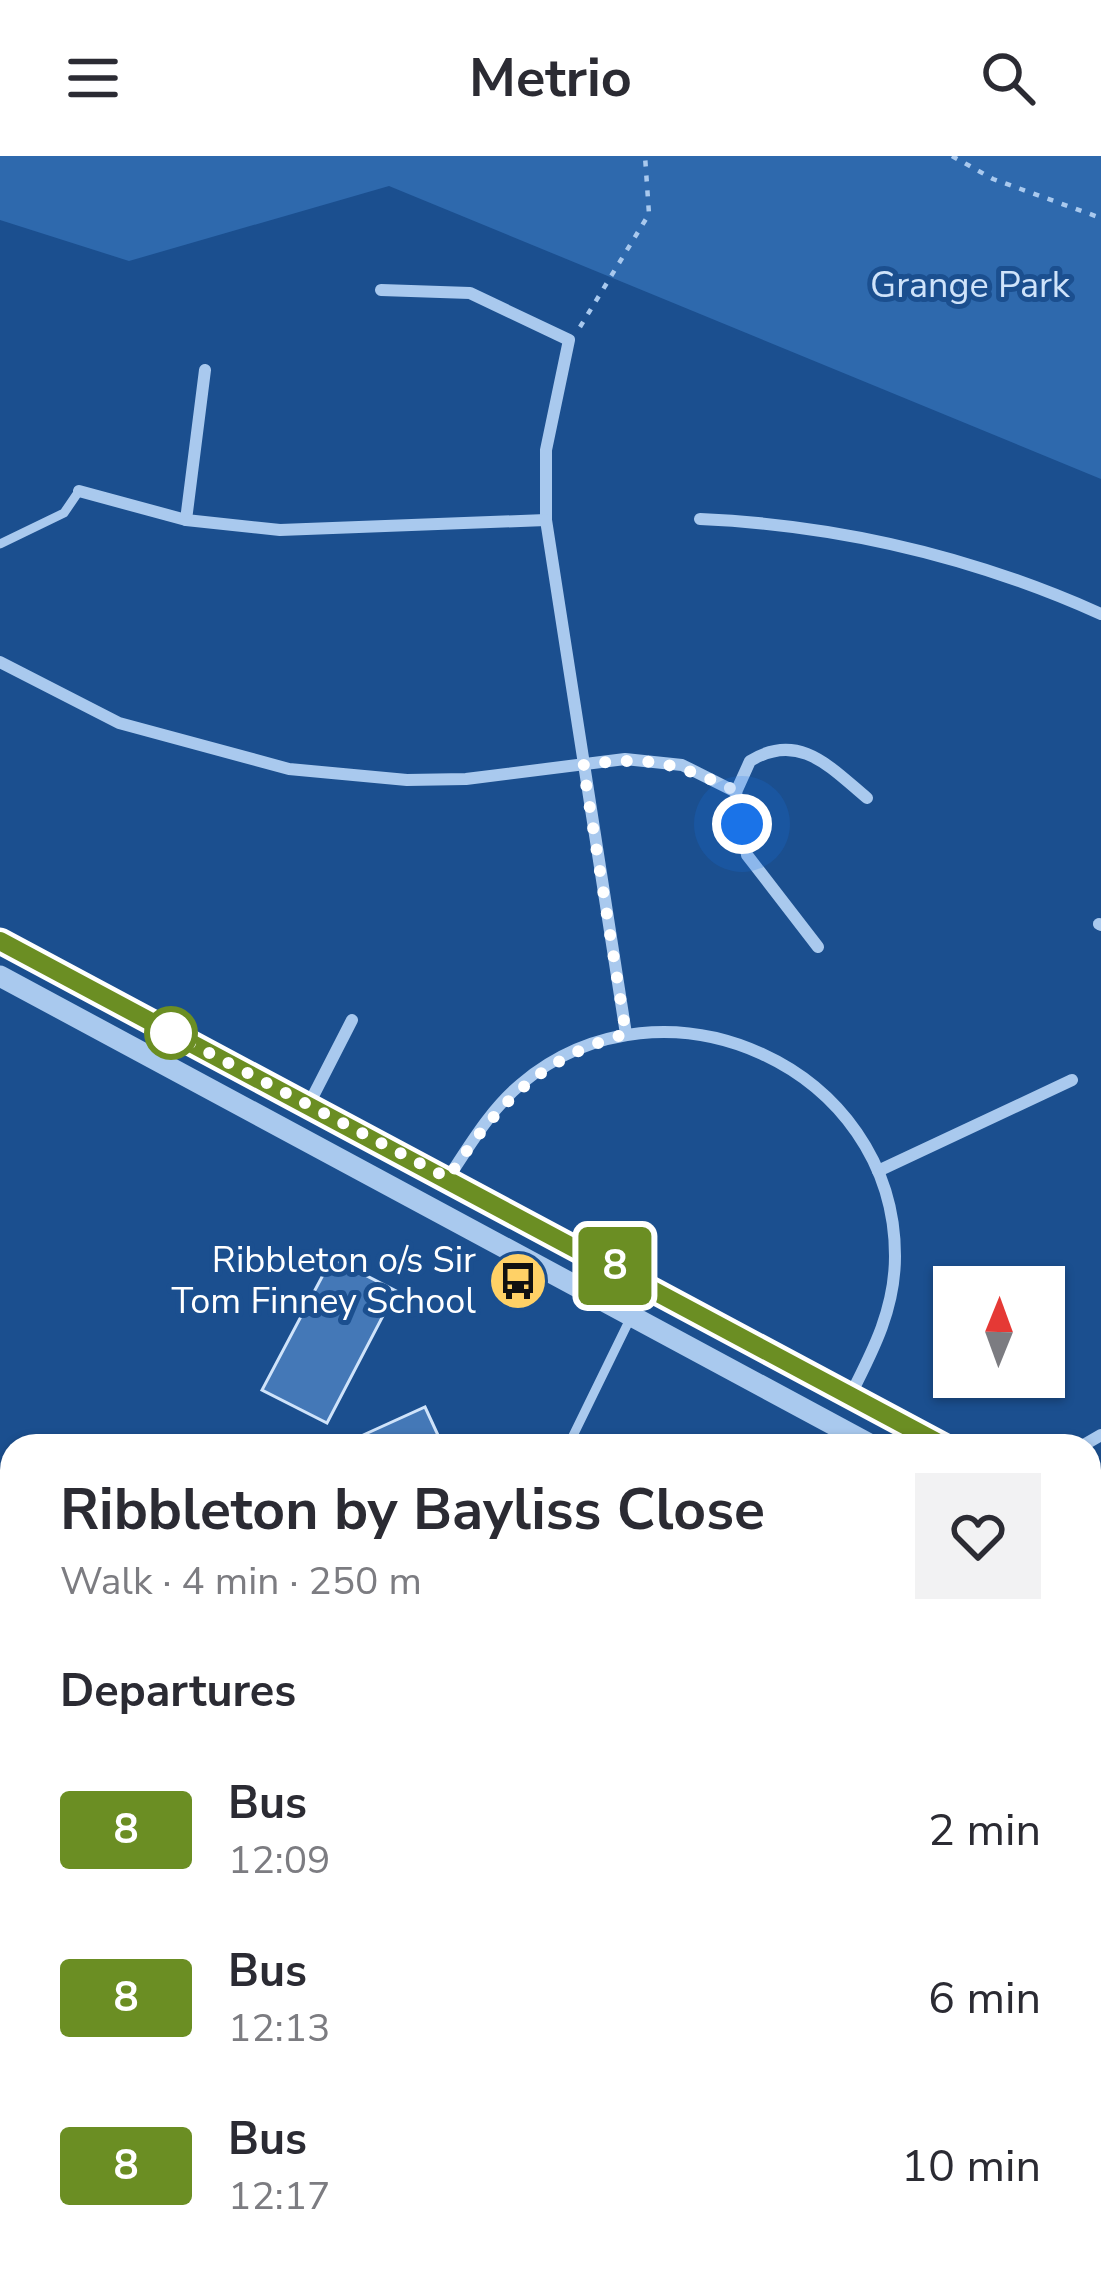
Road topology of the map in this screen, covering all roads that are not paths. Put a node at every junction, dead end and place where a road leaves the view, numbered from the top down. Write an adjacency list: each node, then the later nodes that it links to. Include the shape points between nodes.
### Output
1 (381, 290): 6 (street, via 470,293 569,340 546,450)
2 (206, 370): 5 (street)
3 (79, 491): 5 (street); 7 (lane, via 64,513)
4 (700, 519): 8 (street, via 882,541)
5 (186, 520): 6 (street, via 280,530)
6 (546, 520): 10 (street)
7 (0, 544)
8 (1101, 614)
9 (0, 662): 10 (street, via 119,723 289,769 407,780)
10 (583, 765): 11 (street, via 682,765); 17 (street)
11 (736, 791): 12 (street, via 750,761 790,748 823,760); 14 (street, via 747,856)
12 (867, 798)
13 (0, 941): 19 (street)
14 (818, 947)
15 (0, 976): 22 (street)
16 (352, 1020): 19 (street)
17 (626, 1034): 20 (street, via 707,1034 784,1062 849,1120); 21 (street, via 571,1052 521,1084)
18 (1072, 1080): 20 (street)
19 (308, 1106): 21 (street)
20 (878, 1171): 25 (street, via 892,1224 894,1280 881,1335)
21 (448, 1178): 22 (street); 23 (street)
22 (431, 1210): 24 (street)
23 (648, 1284): 24 (street); 25 (street)
24 (630, 1319): 26 (street); 27 (lane)
25 (850, 1394): 26 (street); 29 (street)
26 (836, 1425): 28 (street)
27 (574, 1434)
28 (852, 1434)
29 (922, 1434)

